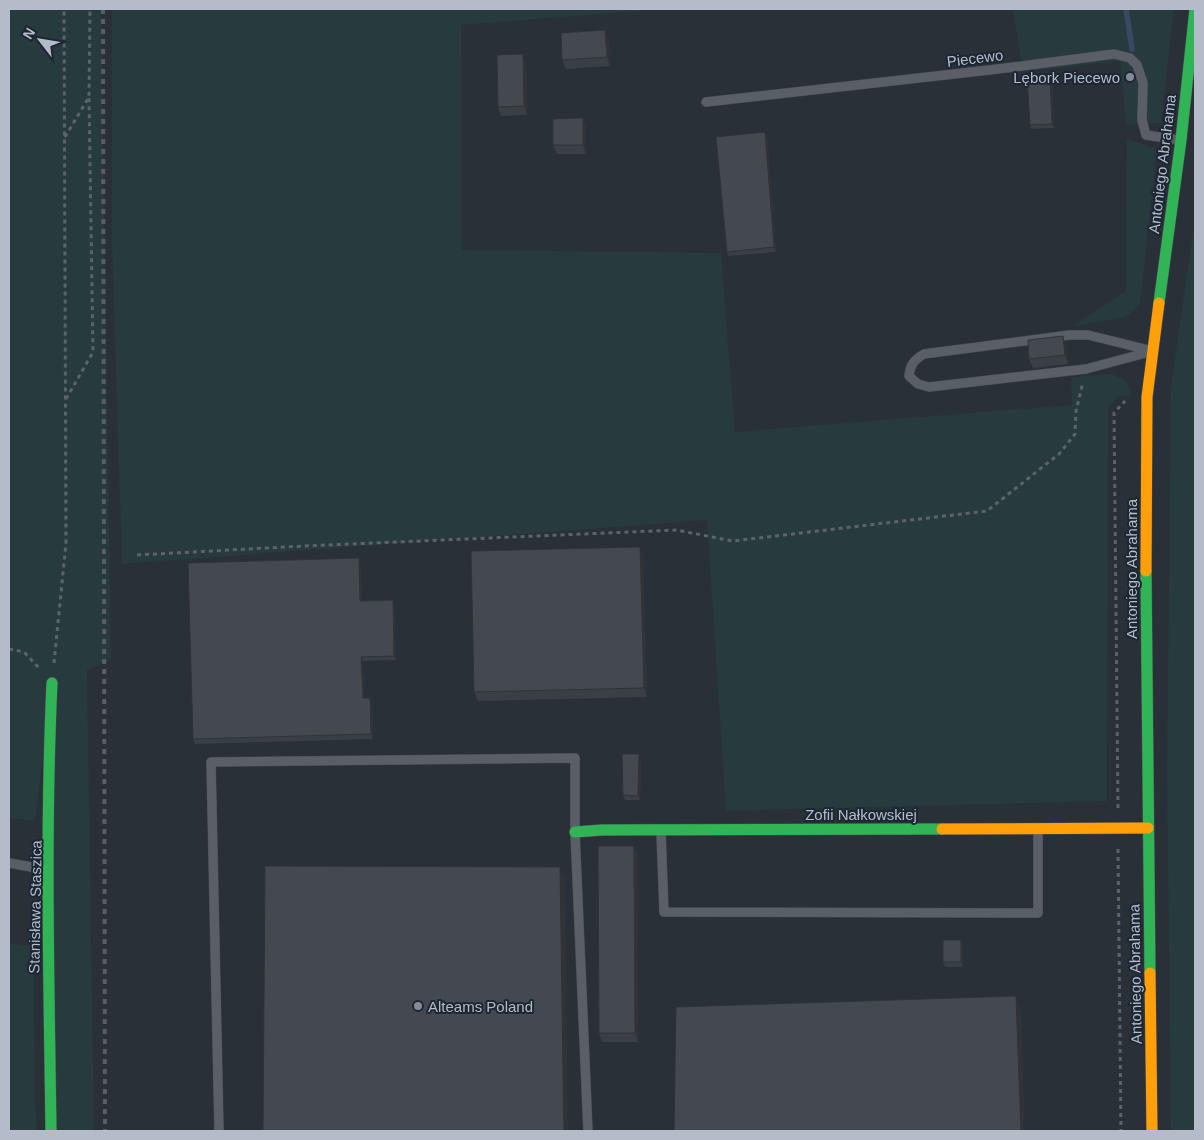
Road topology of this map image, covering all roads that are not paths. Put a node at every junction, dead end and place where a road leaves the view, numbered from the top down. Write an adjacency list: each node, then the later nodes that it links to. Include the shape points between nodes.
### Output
1 (1195, 9): 3 (main road, Antoniego Abrahama)
2 (706, 102): 3 (lane, Piecewo, via 1114,54 1130,58 1137,65 1143,83 1142,120 1146,135)
3 (1180, 140): 4 (main road, Antoniego Abrahama)
4 (1153, 351): 4 (lane, via 1086,369 929,387 918,384 909,376 915,360 924,354 1070,335 1088,335); 7 (main road, Antoniego Abrahama, via 1147,397 1145,518)
5 (52, 683): 11 (main road, Stanisława Staszica)
6 (1038, 828): 7 (main road, Zofii Nałkowskiej); 8 (main road, Zofii Nałkowskiej); 8 (lane, via 1038,913 664,912)
7 (1148, 828): 15 (main road, Antoniego Abrahama)
8 (661, 830): 9 (main road, Zofii Nałkowskiej)
9 (575, 832): 13 (lane, via 575,758 211,762); 14 (lane)
10 (9, 863): 11 (lane)
11 (50, 870): 12 (main road, Stanisława Staszica)
12 (51, 1131)
13 (220, 1131)
14 (588, 1131)
15 (1152, 1131)

